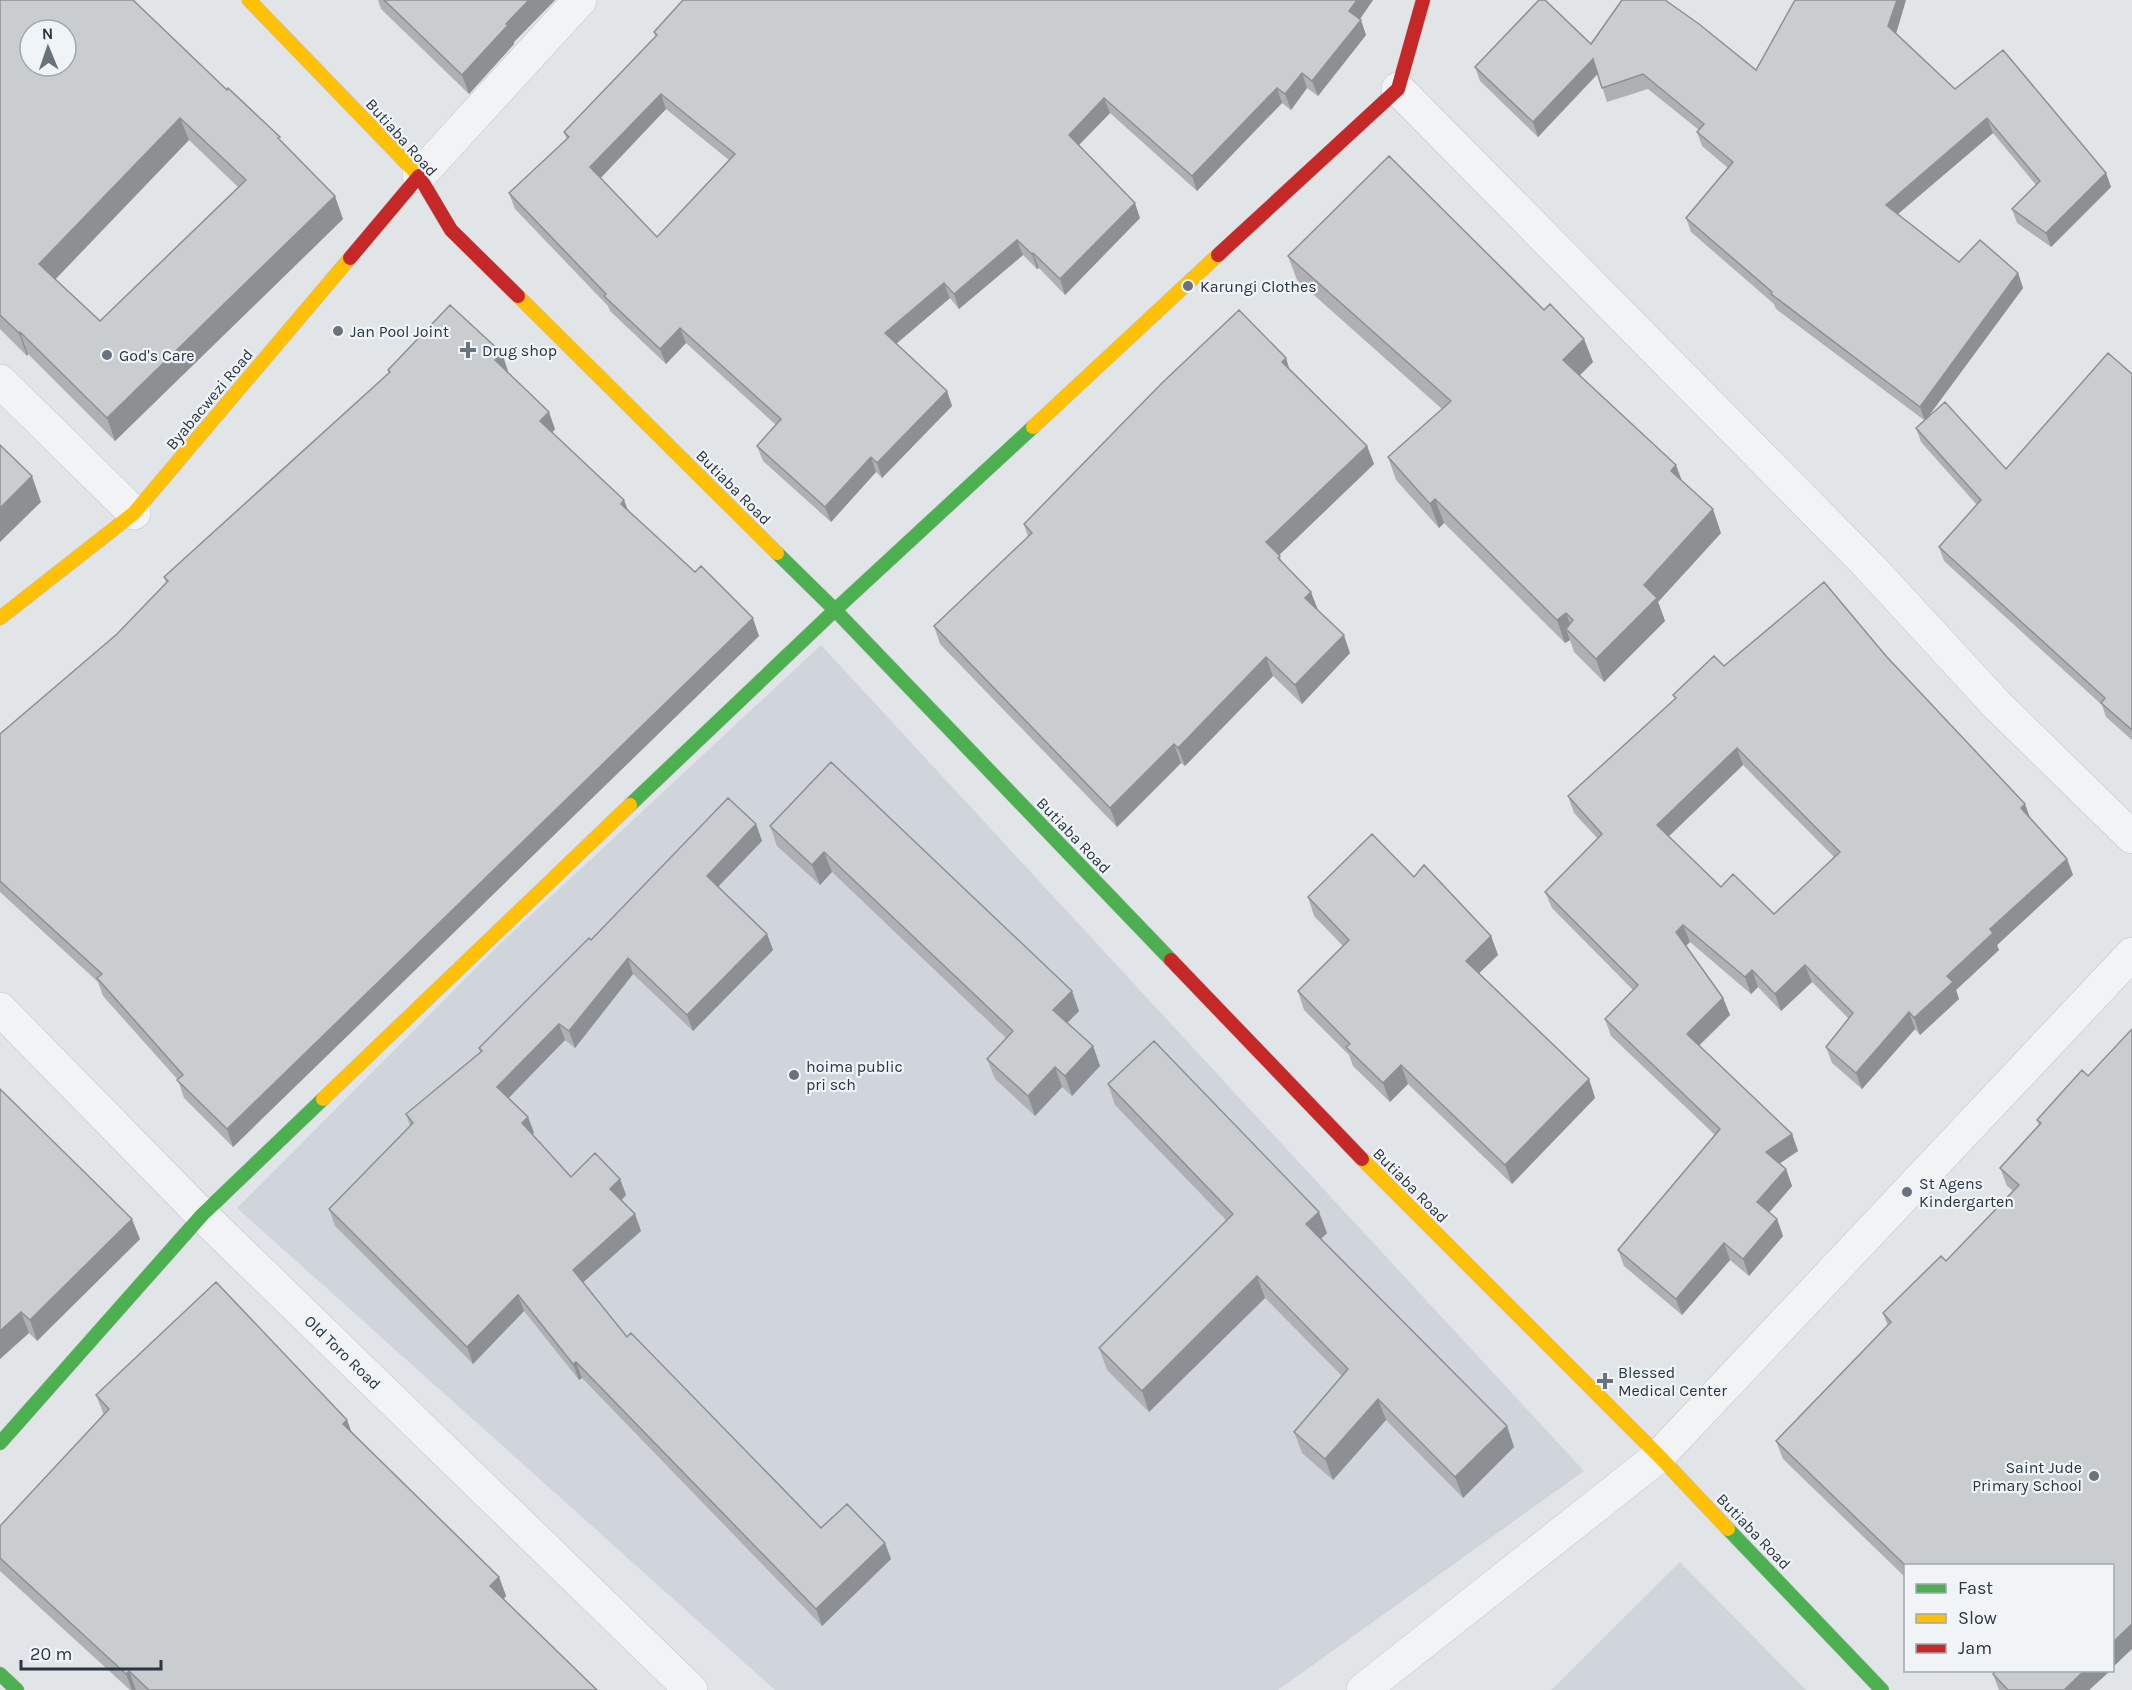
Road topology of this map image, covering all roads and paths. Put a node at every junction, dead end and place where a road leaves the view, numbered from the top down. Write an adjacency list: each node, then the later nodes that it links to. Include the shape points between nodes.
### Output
1 (249, 0): 5 (main road, Butiaba Road)
2 (580, 0): 5 (street)
3 (1424, 0): 4 (main road)
4 (1398, 89): 8 (main road); 10 (street, via 1869,566 1997,705)
5 (419, 176): 7 (main road, Byabacwezi Road); 8 (main road, Butiaba Road, via 451,230)
6 (0, 381): 7 (street)
7 (134, 513): 9 (main road, Byabacwezi Road)
8 (835, 610): 13 (main road); 15 (main road, Butiaba Road, via 1401,1200)
9 (0, 618)
10 (2132, 837)
11 (2132, 954): 15 (street)
12 (0, 1009): 13 (street, Old Toro Road)
13 (202, 1215): 14 (main road); 18 (street, Old Toro Road)
14 (0, 1443)
15 (1659, 1456): 19 (street); 20 (main road, Butiaba Road)
16 (0, 1674): 17 (main road)
17 (17, 1690)
18 (691, 1690)
19 (1363, 1690)
20 (1882, 1690)

